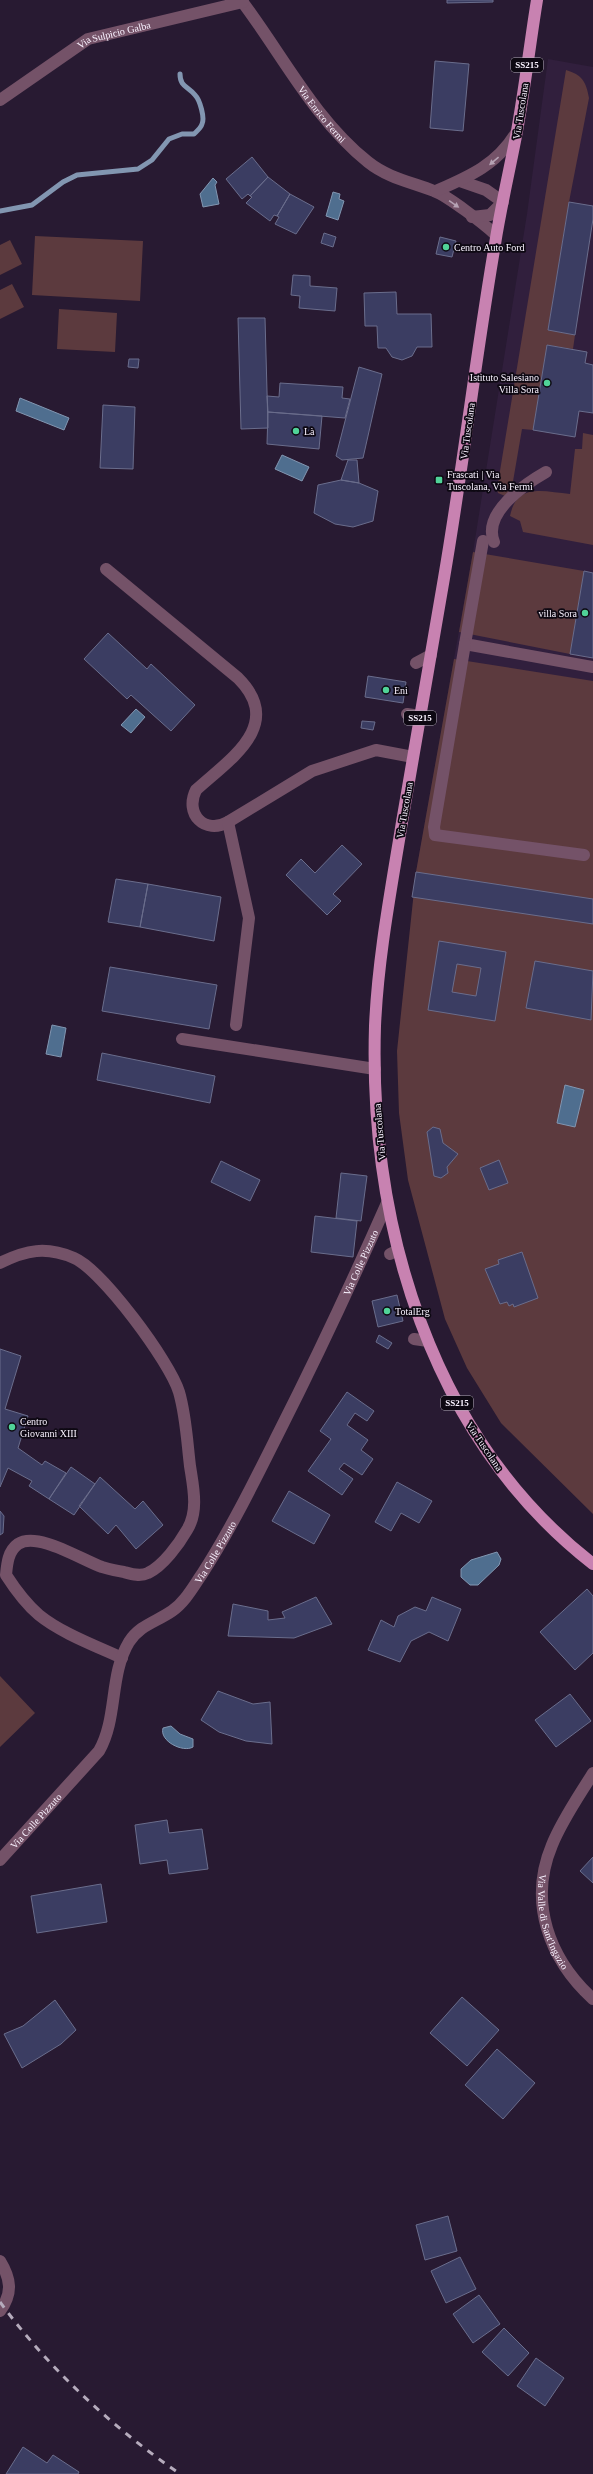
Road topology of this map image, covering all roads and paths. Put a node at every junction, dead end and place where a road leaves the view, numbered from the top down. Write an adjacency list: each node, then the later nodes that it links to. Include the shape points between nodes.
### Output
1 (537, 0): 4 (main road, Via Tuscolana / SS215)
2 (242, 1): 3 (street, Via Sulpicio Galba, via 88,39); 6 (street, Via Enrico Fermi, via 320,113 347,144 383,172)
3 (0, 100)
4 (517, 130): 5 (street, one-way to 5, via 494,161); 7 (main road, Via Tuscolana / SS215)
5 (460, 181): 6 (street); 7 (street, via 486,190)
6 (436, 191): 8 (street, Via Enrico Fermi, one-way to 8)
7 (503, 202): 8 (street, via 490,215); 9 (main road, Via Tuscolana / SS215)
8 (472, 217): 9 (street, Via Enrico Fermi)
9 (496, 235): 13 (main road, Via Tuscolana / SS215)
10 (546, 472): 12 (street, via 524,486 494,520)
11 (106, 569): 19 (street, via 238,678 252,695 257,717 253,732 245,745 196,790 191,804 192,811 201,823 214,827)
12 (465, 644): 15 (street); 20 (street, via 434,827 435,835)
13 (431, 655): 14 (street); 17 (main road, Via Tuscolana / SS215)
14 (416, 663)
15 (593, 667)
16 (407, 714): 17 (street)
17 (420, 716): 18 (main road, Via Tuscolana / SS215)
18 (413, 757): 19 (street, via 376,750 312,771); 23 (main road, Via Tuscolana / SS215, via 381,955 375,1026)
19 (228, 822): 21 (street, via 249,918)
20 (584, 855)
21 (236, 1025)
22 (182, 1039): 23 (street)
23 (376, 1069): 24 (main road, Via Tuscolana / SS215, via 379,1143)
24 (387, 1203): 27 (main road, Via Tuscolana / SS215, via 394,1252); 29 (street, Via Colle Pizzuto, via 319,1353 254,1483 209,1562 182,1601 172,1611 141,1629 130,1642)
25 (0, 1263): 29 (street, via 34,1250 54,1252 76,1259 106,1286 148,1337 178,1390 184,1416 194,1506 187,1531 160,1564 147,1574 135,1575 102,1567 60,1548 32,1540 18,1544 8,1556 6,1575 16,1591 40,1616)
26 (414, 1338): 27 (street)
27 (428, 1341): 28 (main road, Via Tuscolana / SS215, via 457,1402 491,1457 537,1514)
28 (593, 1564)
29 (122, 1658): 31 (street, Via Colle Pizzuto, via 108,1735 99,1751)
30 (593, 1773): 32 (street, Via Valle di Sant'Ingazio, via 556,1834 546,1861 541,1888 544,1922 553,1947 569,1974)
31 (0, 1860)
32 (593, 1999)
33 (0, 2261): 34 (street, via 6,2271 10,2289)
34 (0, 2311)

